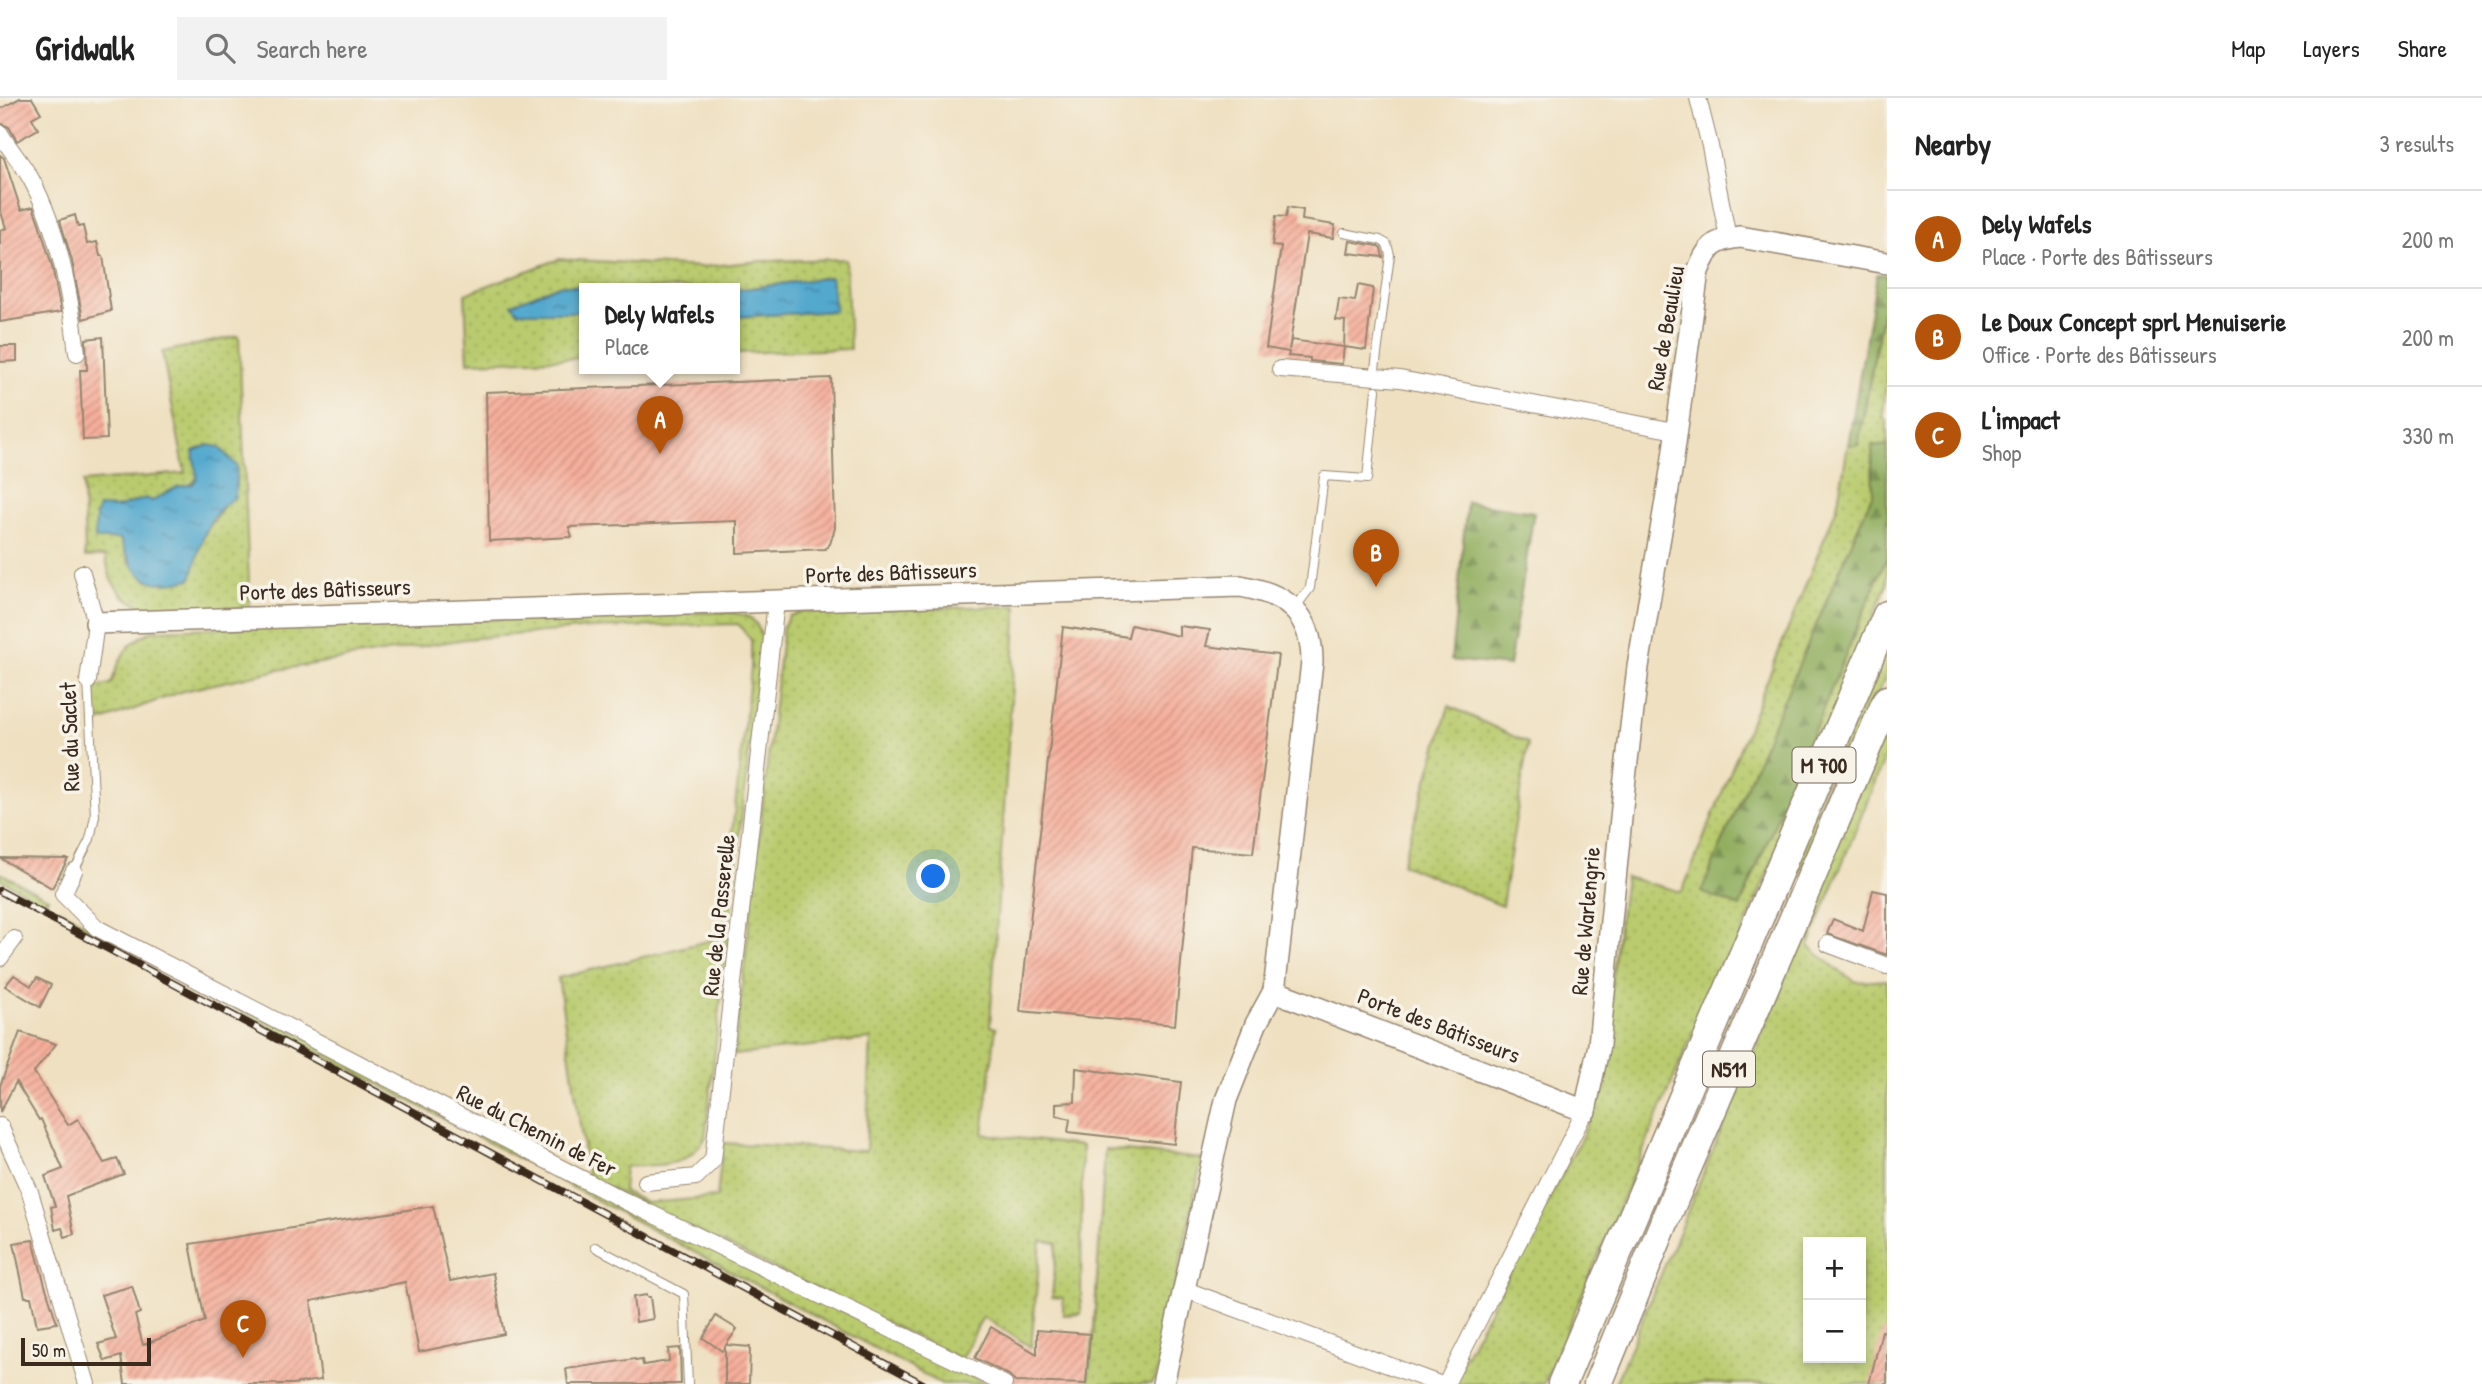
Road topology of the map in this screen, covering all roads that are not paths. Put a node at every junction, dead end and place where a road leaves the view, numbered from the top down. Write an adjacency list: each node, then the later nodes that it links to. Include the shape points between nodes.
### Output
1 (1698, 98): 4 (street)
2 (1, 137): 6 (street, via 31,180 49,223 68,293)
3 (1344, 233): 8 (lane, via 1380,240 1387,244 1390,255)
4 (1728, 239): 5 (street, via 1750,238); 9 (street, Rue de Beaulieu, via 1710,248 1698,271)
5 (1887, 263)
6 (77, 353)
7 (1280, 369): 8 (street)
8 (1375, 384): 9 (street, via 1431,384); 12 (lane, via 1367,479 1324,476 1310,588)
9 (1675, 431): 26 (street, Rue de Warlengrie, via 1635,693 1600,1045)
10 (82, 573): 14 (street, Rue du Saclet)
11 (776, 602): 12 (street, Porte des Bâtisseurs, via 1240,586 1278,596); 14 (street, Porte des Bâtisseurs); 28 (street, Rue de la Passerelle, via 713,1160 696,1177)
12 (1295, 608): 25 (street, via 1312,645 1312,662)
13 (1887, 615): 19 (highway, M 700)
14 (96, 623): 15 (street, Rue du Saclet)
15 (88, 681): 17 (lane, Rue du Saclet, via 95,816)
16 (1887, 700): 20 (highway, M 700)
17 (74, 872): 18 (street, Rue du Saclet)
18 (63, 894): 33 (street, Rue du Chemin de Fer, via 97,928 623,1200)
19 (1760, 914): 37 (highway, N511)
20 (1789, 926): 38 (highway, N511)
21 (14, 939): 23 (street)
22 (1828, 944): 24 (street)
23 (0, 958)
24 (1887, 966)
25 (1274, 991): 26 (street, Porte des Bâtisseurs); 30 (street, via 1226,1100)
26 (1585, 1111): 36 (street, Rue de Warlengrie)
27 (0, 1126): 31 (street, via 30,1192)
28 (646, 1182)
29 (596, 1247): 32 (lane, via 684,1294)
30 (1186, 1290): 34 (street); 35 (street)
31 (87, 1384)
32 (688, 1384)
33 (1004, 1384)
34 (1163, 1384)
35 (1438, 1384)
36 (1446, 1384)
37 (1562, 1384)
38 (1598, 1384)

